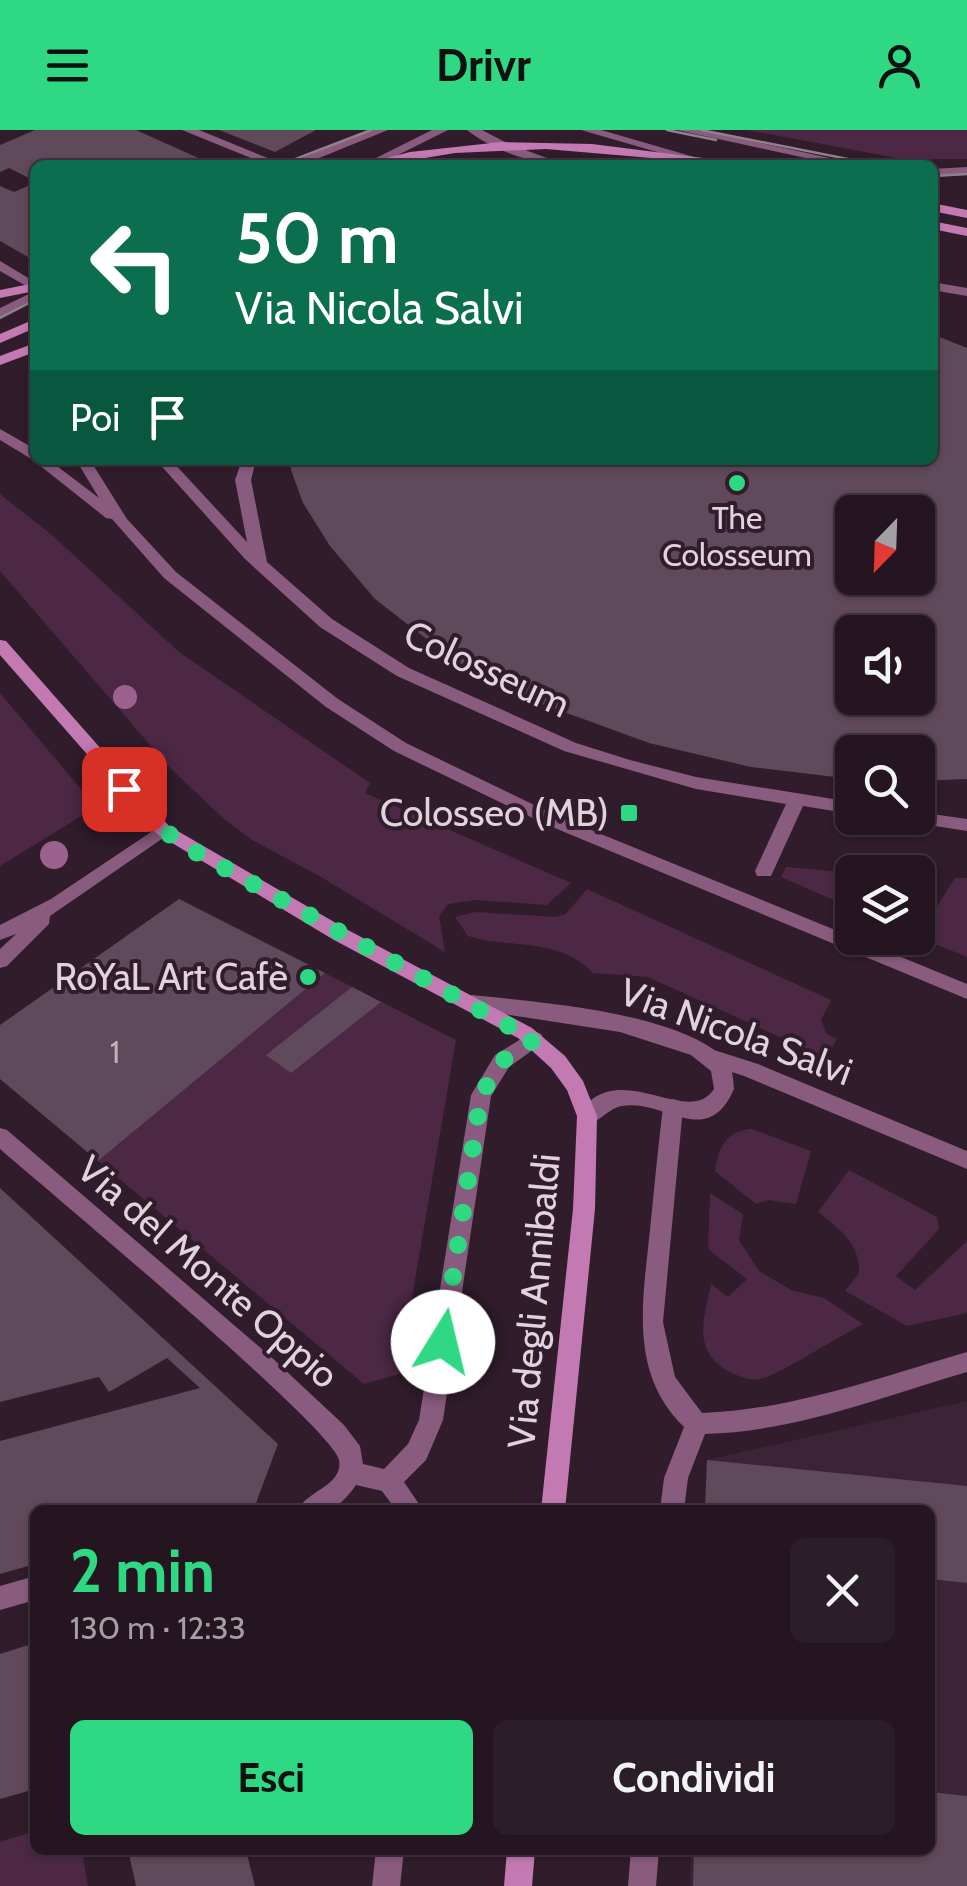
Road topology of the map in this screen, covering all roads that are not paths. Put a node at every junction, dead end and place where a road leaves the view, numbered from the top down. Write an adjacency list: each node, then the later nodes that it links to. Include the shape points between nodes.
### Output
1 (188, 130): 9 (street)
2 (382, 130): 10 (street)
3 (442, 130): 11 (street)
4 (472, 130): 7 (street)
5 (587, 130): 8 (street)
6 (683, 130): 15 (street)
7 (505, 147): 8 (main road); 12 (main road); 13 (street)
8 (695, 159): 14 (main road)
9 (266, 160)
10 (304, 160)
11 (377, 160)
12 (400, 160)
13 (545, 160)
14 (700, 160)
15 (831, 160)
16 (967, 171): 17 (street)
17 (938, 173)
18 (938, 207): 19 (main road)
19 (967, 214)
20 (938, 226): 21 (main road)
21 (967, 232)
22 (0, 265): 23 (street)
23 (30, 284)
24 (938, 287): 26 (street)
25 (30, 288): 27 (main road)
26 (967, 292)
27 (0, 294)
28 (30, 298): 29 (street)
29 (0, 313)
30 (30, 325): 31 (main road)
31 (0, 338)
32 (30, 349): 33 (main road)
33 (0, 361)
34 (0, 433): 35 (street)
35 (30, 453)
36 (47, 465): 40 (street)
37 (87, 465): 40 (street)
38 (168, 465): 41 (street, Colosseum)
39 (248, 465): 41 (street, via 243,480)
40 (121, 522): 52 (street, via 185,589 400,747 522,807)
41 (258, 563): 43 (street, Colosseum, via 326,624 403,672 498,716 626,765)
42 (0, 645): 47 (main road, Via Nicola Salvi)
43 (798, 800): 44 (street, Colosseum); 48 (street)
44 (835, 805)
45 (935, 821): 46 (street)
46 (967, 825)
47 (163, 830): 49 (street); 53 (main road, Via Nicola Salvi, via 341,935)
48 (764, 872)
49 (58, 904): 50 (street); 51 (street)
50 (0, 933)
51 (0, 961)
52 (967, 992)
53 (472, 1002): 54 (main road, Via Nicola Salvi); 55 (street, Via Nicola Salvi, via 614,1020)
54 (534, 1040): 56 (main road, Via Nicola Salvi, via 569,1075); 63 (street, via 502,1061 481,1095 432,1420 417,1452)
55 (714, 1058): 57 (street, via 724,1072 724,1092 709,1108); 59 (street, Via Nicola Salvi)
56 (585, 1108): 57 (street, via 628,1097); 66 (main road, Via degli Annibaldi, via 584,1209)
57 (679, 1109): 61 (street, via 653,1340 668,1388)
58 (0, 1136): 62 (street, Via del Monte Oppio, via 336,1433 351,1454)
59 (967, 1160)
60 (967, 1362): 61 (street, via 818,1406)
61 (697, 1424): 67 (street)
62 (351, 1473): 63 (street); 64 (street)
63 (389, 1481): 65 (street)
64 (317, 1505)
65 (406, 1505)
66 (553, 1505)
67 (673, 1505)
68 (30, 1589): 69 (street)
69 (0, 1598)
70 (389, 1855): 73 (street)
71 (521, 1855): 74 (main road)
72 (645, 1855): 75 (street)
73 (386, 1886)
74 (518, 1886)
75 (642, 1886)

